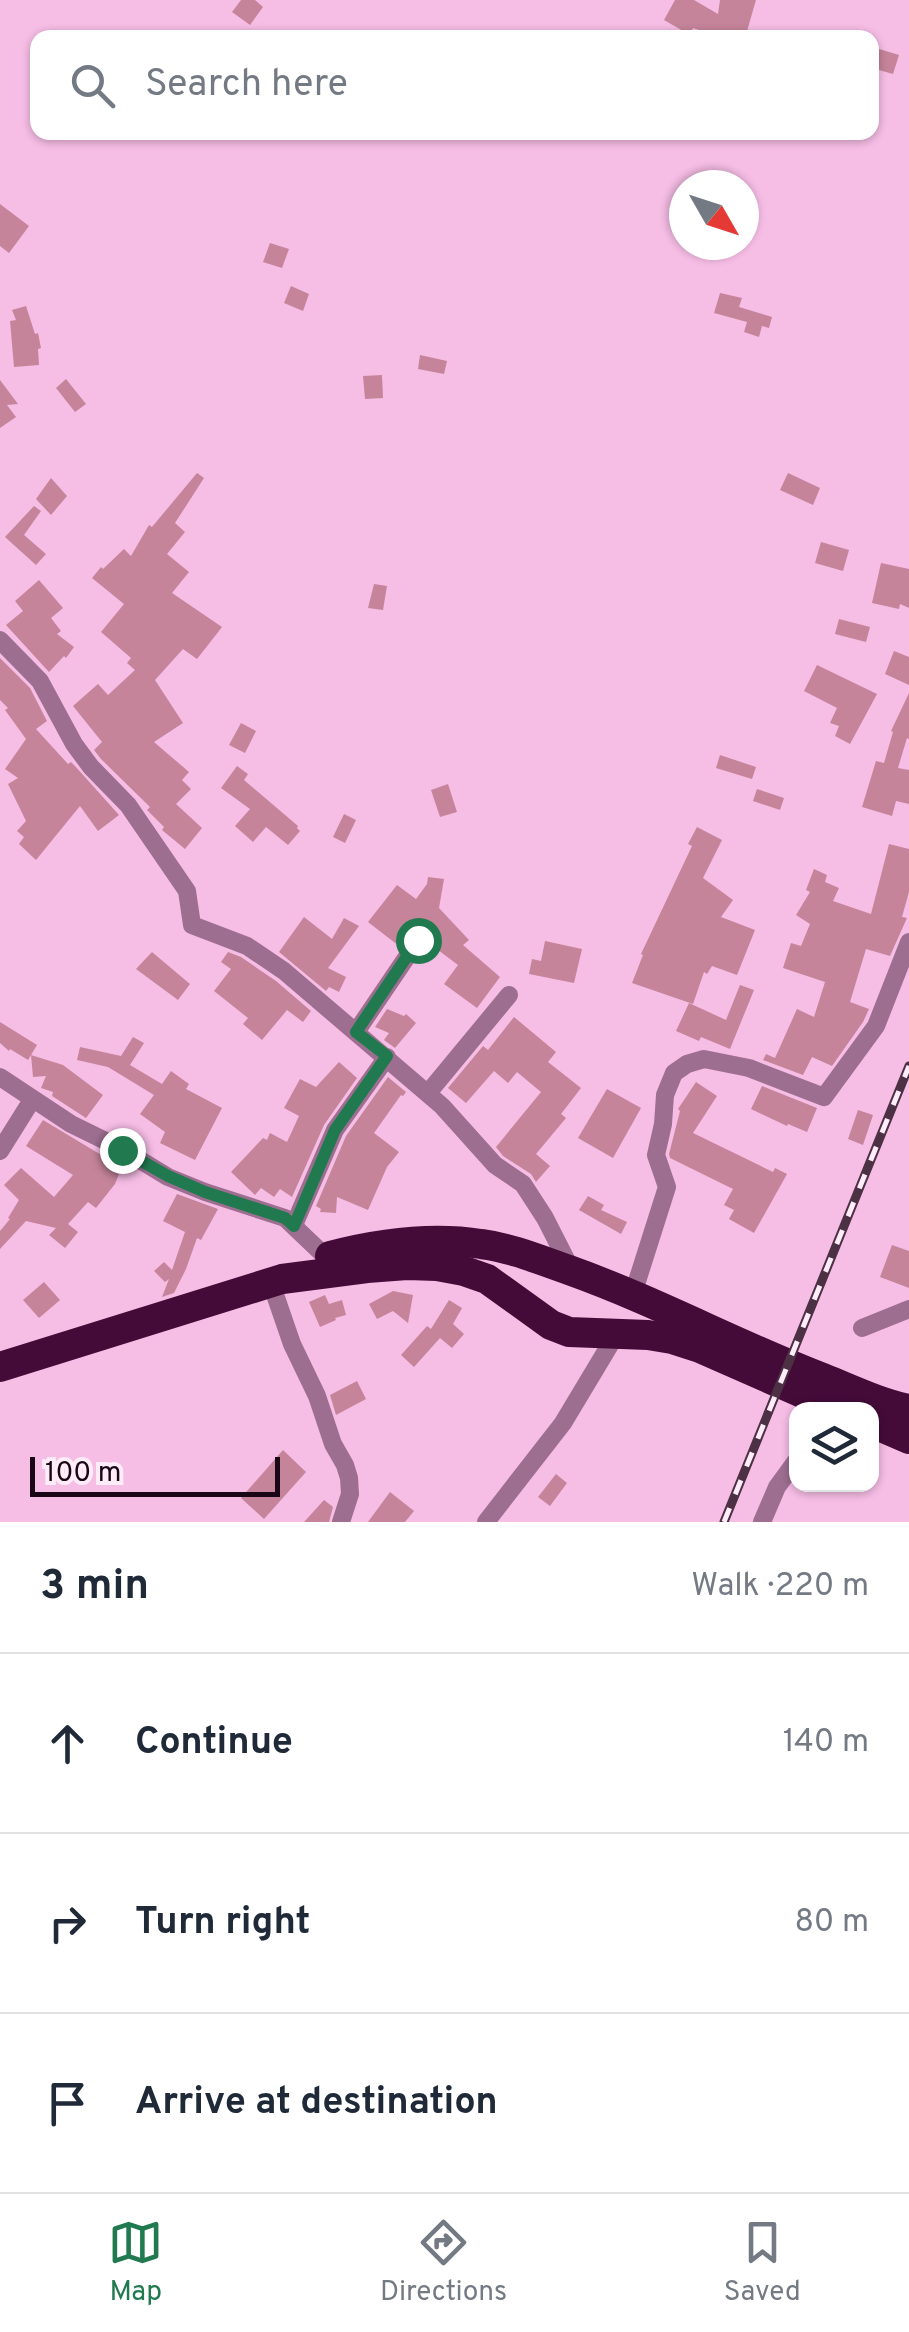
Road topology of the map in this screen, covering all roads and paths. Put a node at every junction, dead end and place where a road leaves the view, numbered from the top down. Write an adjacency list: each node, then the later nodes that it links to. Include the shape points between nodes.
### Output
1 (0, 640): 5 (street, via 40,681 74,744 128,806 186,890 192,925 284,970)
2 (418, 940): 5 (street)
3 (909, 942): 15 (street, via 876,1026 824,1097 749,1068 704,1059 674,1074 656,1155 666,1187)
4 (509, 995): 8 (street)
5 (356, 1032): 6 (street)
6 (387, 1056): 8 (street); 11 (street, via 335,1130)
7 (0, 1077): 9 (street)
8 (428, 1093): 13 (street, via 495,1165 523,1184)
9 (32, 1100): 10 (street); 11 (street, via 168,1176)
10 (0, 1151)
11 (294, 1226): 12 (street)
12 (326, 1257): 13 (highway, via 438,1240 519,1252); 14 (highway)
13 (572, 1271): 15 (highway)
14 (277, 1281): 18 (highway, via 407,1265 464,1270 568,1332); 19 (highway); 25 (street, via 292,1344 350,1478)
15 (633, 1294): 21 (highway)
16 (909, 1309): 17 (street)
17 (862, 1328)
18 (617, 1332): 20 (highway, via 700,1348); 26 (street, via 563,1422)
19 (0, 1368)
20 (823, 1402)
21 (909, 1409)
22 (879, 1426): 23 (highway)
23 (909, 1440)
24 (789, 1470): 27 (street)
25 (341, 1522)
26 (486, 1522)
27 (762, 1522)

